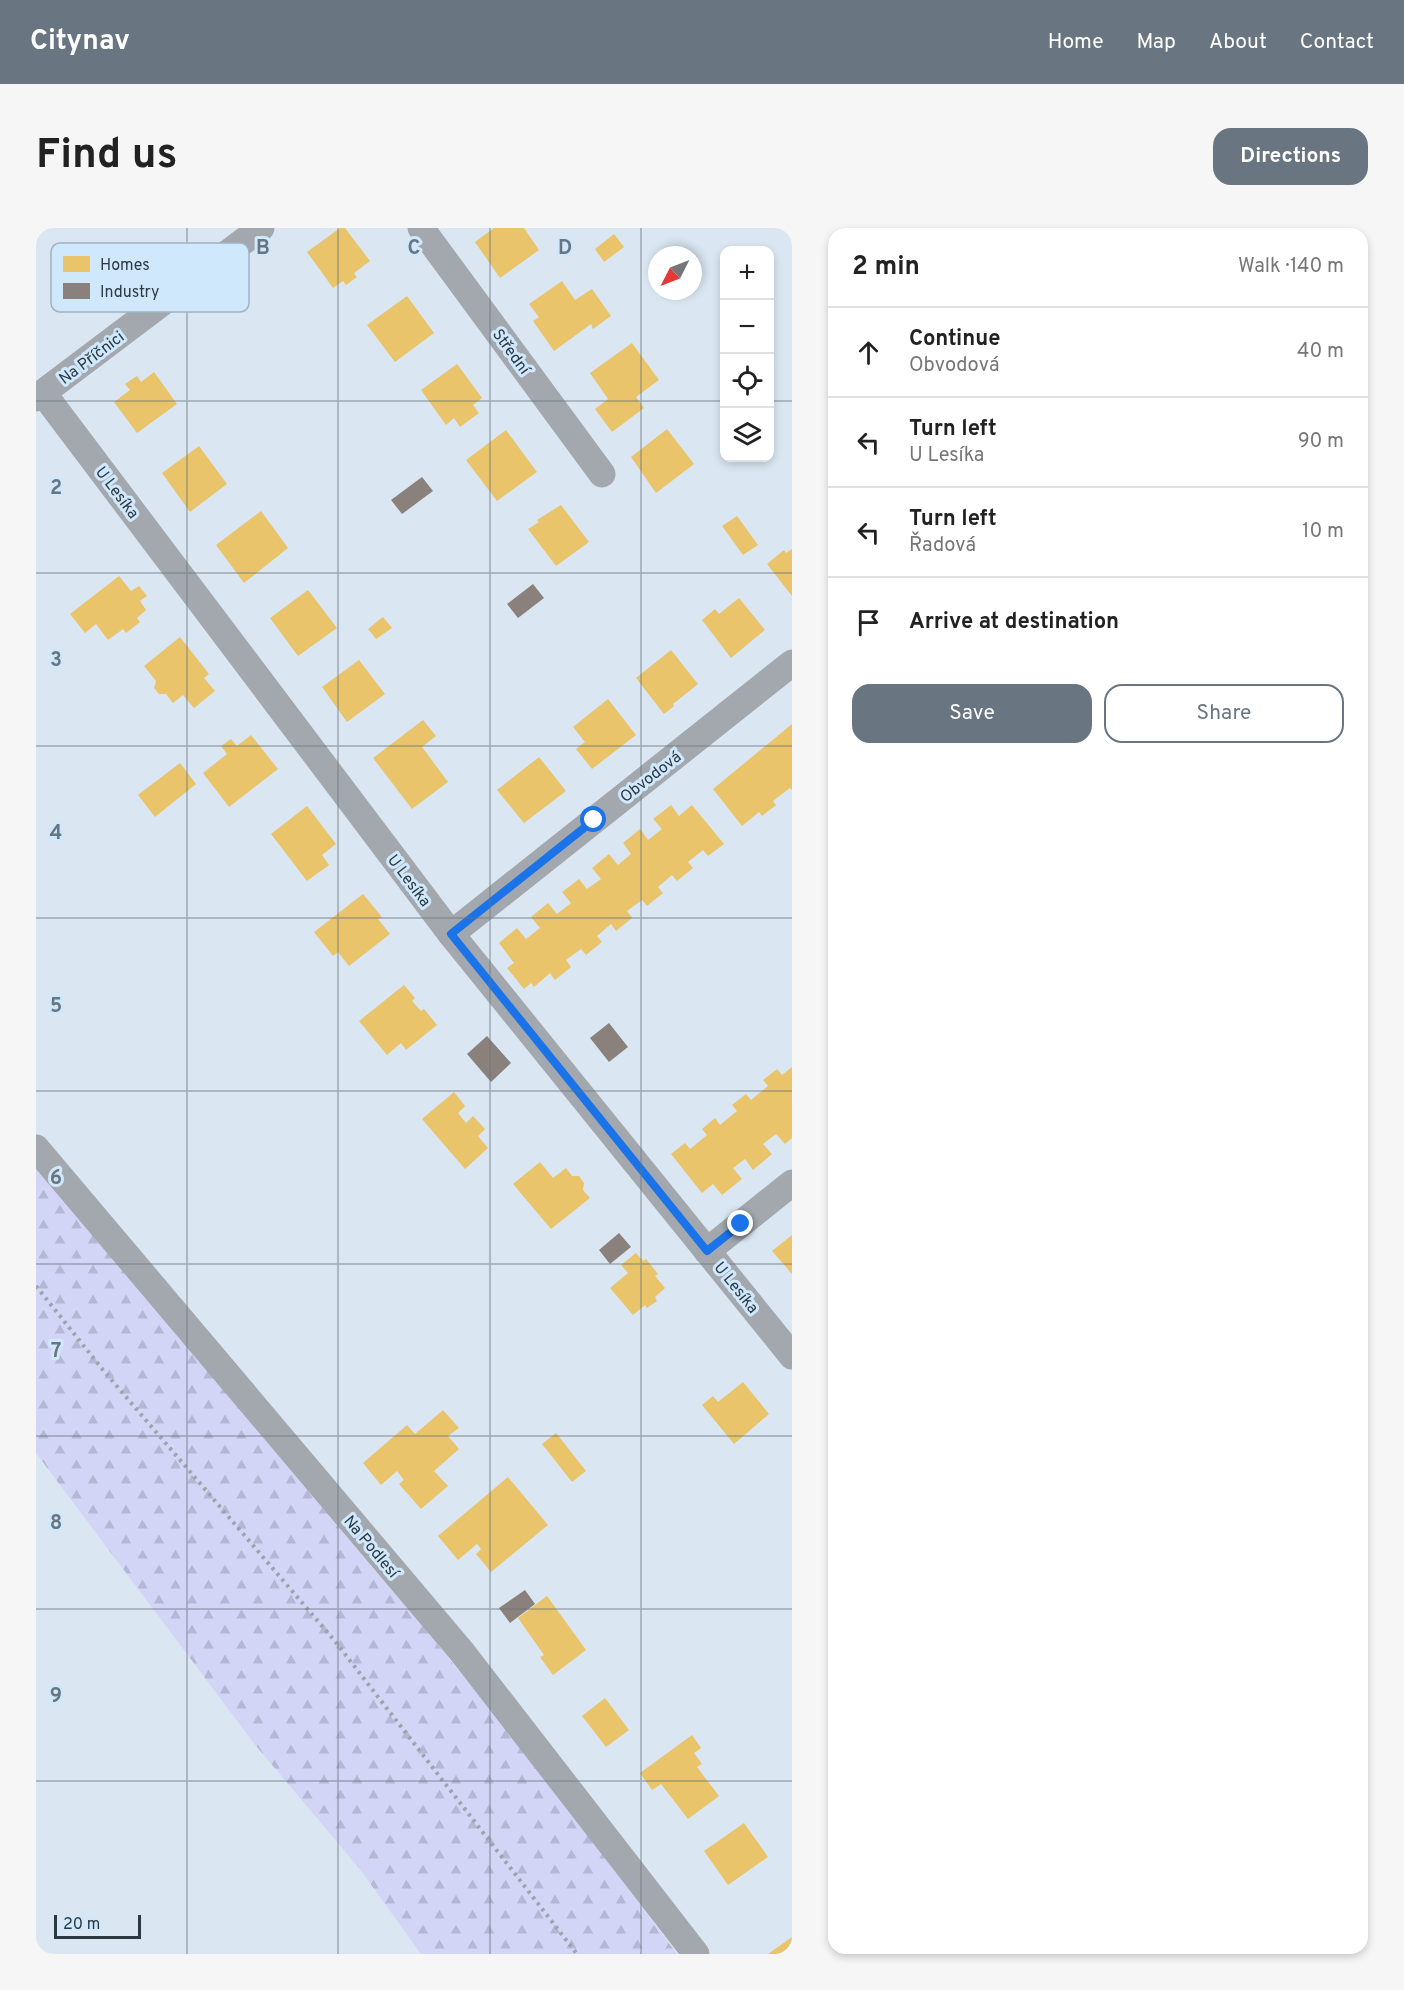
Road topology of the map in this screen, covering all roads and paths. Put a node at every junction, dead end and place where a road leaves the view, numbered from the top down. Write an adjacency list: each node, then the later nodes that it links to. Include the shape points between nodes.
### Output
1 (261, 228): 3 (street, Na Příčnici)
2 (421, 228): 6 (street, Střední)
3 (241, 243)
4 (150, 312): 5 (street, Na Příčnici)
5 (40, 395): 8 (street, U Lesíka)
6 (602, 474)
7 (792, 663): 8 (street, Obvodová)
8 (451, 934): 11 (street, U Lesíka)
9 (36, 1148): 15 (street, Na Podlesí, via 462,1652)
10 (792, 1183): 11 (street)
11 (707, 1251): 13 (street, U Lesíka)
12 (36, 1286): 14 (path, via 333,1640)
13 (792, 1356)
14 (577, 1954)
15 (696, 1954)

